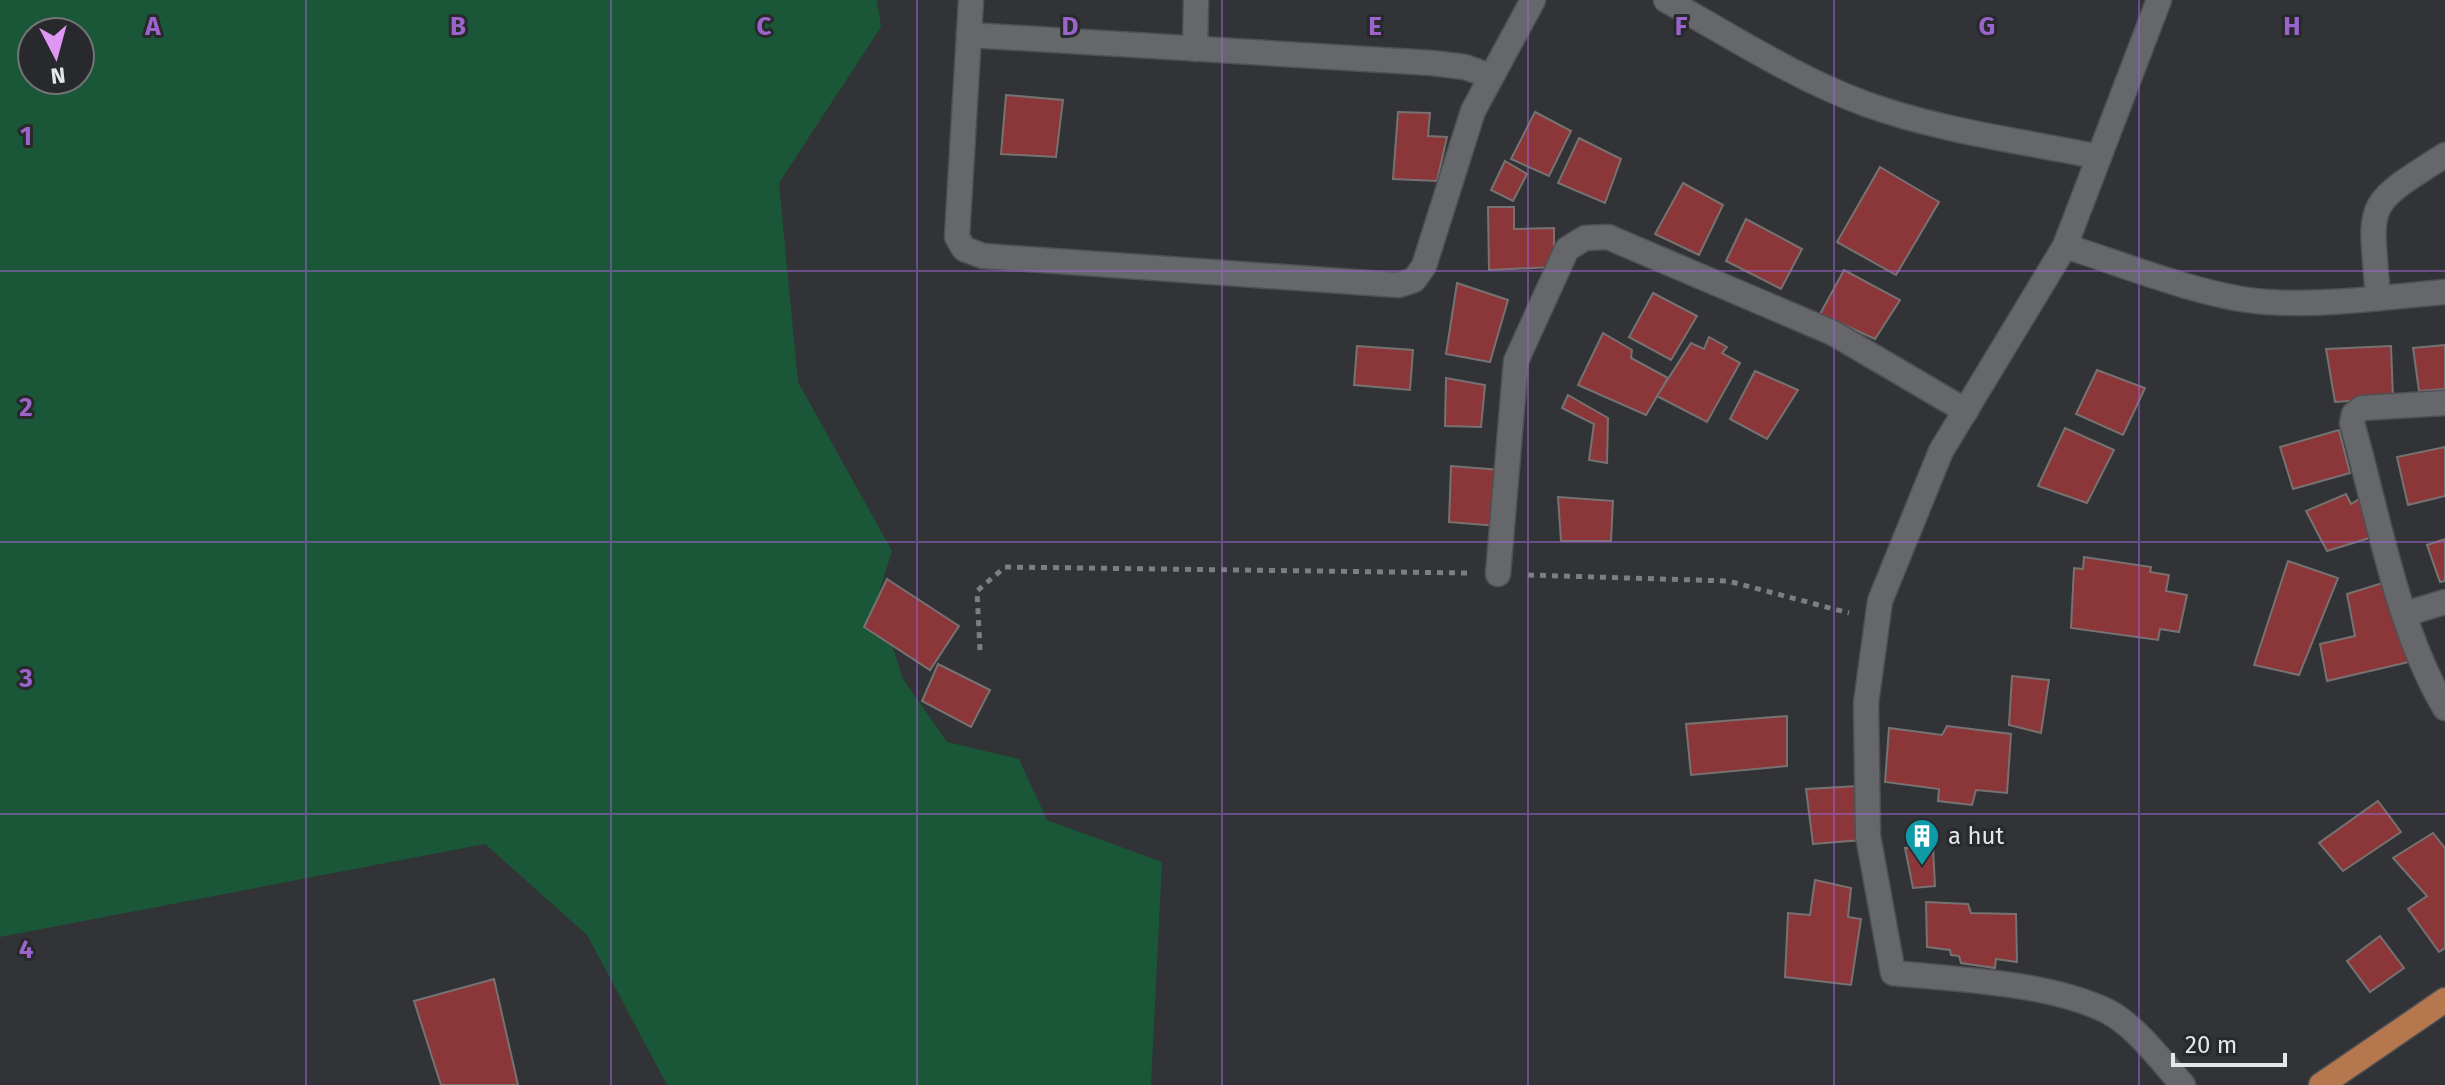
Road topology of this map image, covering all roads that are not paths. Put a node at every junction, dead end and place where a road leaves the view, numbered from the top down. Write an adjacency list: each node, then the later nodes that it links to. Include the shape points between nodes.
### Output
1 (971, 0): 6 (street)
2 (1196, 0): 7 (street)
3 (1533, 0): 8 (street)
4 (1666, 0): 10 (street, via 1864,104)
5 (2159, 0): 10 (street)
6 (969, 35): 7 (street); 8 (street, via 957,237 964,249 983,256 1398,285 1414,280 1424,266 1473,111)
7 (1195, 49): 8 (street, via 1432,63)
8 (1490, 76)
9 (2445, 155): 13 (street, via 2378,203 2373,218)
10 (2099, 157): 11 (street)
11 (2065, 246): 13 (street, via 2223,295 2265,302); 15 (street)
12 (2445, 292): 13 (street)
13 (2378, 298)
14 (2445, 403): 18 (street, via 2362,408 2352,423)
15 (1966, 411): 16 (street, via 1833,333 1608,237 1585,238 1567,249 1516,361); 21 (street, via 1941,451 1880,601 1866,703 1868,836 1893,973 2027,987 2108,1012)
16 (1498, 574)
17 (2445, 602): 18 (street)
18 (2405, 614): 19 (street, via 2424,672)
19 (2445, 708)
20 (2445, 1000): 22 (main road)
21 (2183, 1085)
22 (2321, 1085)

